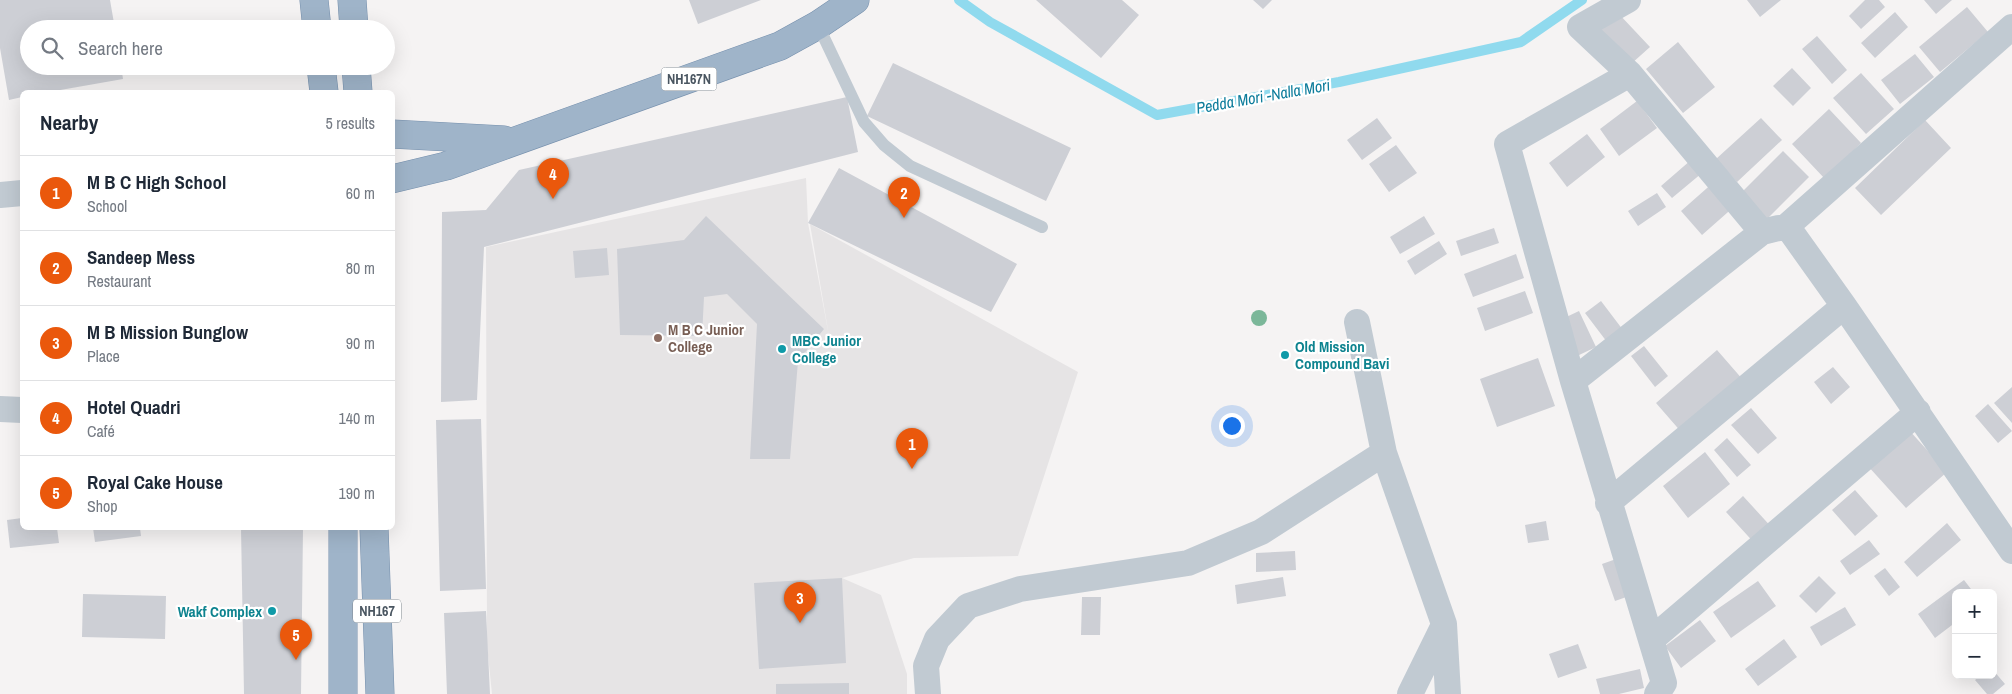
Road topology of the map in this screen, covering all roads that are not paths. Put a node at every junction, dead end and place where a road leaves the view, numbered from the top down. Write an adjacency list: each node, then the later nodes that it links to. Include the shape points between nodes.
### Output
1 (314, 0): 5 (highway)
2 (352, 0): 6 (highway)
3 (855, 0): 7 (highway, NH167N)
4 (1628, 0): 9 (street, via 1580,27)
5 (315, 20)
6 (353, 20)
7 (818, 25): 15 (highway, NH167N, via 780,46); 19 (lane, via 864,122 884,145 910,166)
8 (2012, 27): 20 (street)
9 (1630, 74): 20 (street); 23 (street, via 1507,144)
10 (322, 75): 12 (highway)
11 (357, 75): 13 (highway)
12 (324, 90)
13 (358, 90)
14 (395, 134): 15 (highway, NH167N)
15 (515, 141): 16 (highway, NH167N, via 446,166)
16 (395, 177)
17 (20, 193): 18 (street)
18 (0, 195)
19 (1042, 227)
20 (1774, 229): 21 (street); 23 (street)
21 (1844, 306): 26 (street); 28 (street)
22 (1357, 322): 27 (street)
23 (1573, 381): 28 (street)
24 (0, 409): 25 (street)
25 (20, 410)
26 (1918, 412): 31 (street); 33 (street)
27 (1384, 453): 32 (street); 36 (street, via 1261,532 1188,562 1020,589 968,606 937,639 926,666)
28 (1608, 503): 33 (street)
29 (343, 530): 34 (highway, NH167)
30 (374, 530): 35 (highway, NH167)
31 (2012, 551)
32 (1444, 624): 37 (street); 38 (street)
33 (1651, 640): 39 (street, via 1664,683)
34 (343, 694)
35 (380, 694)
36 (928, 694)
37 (1410, 694)
38 (1448, 694)
39 (1657, 694)

